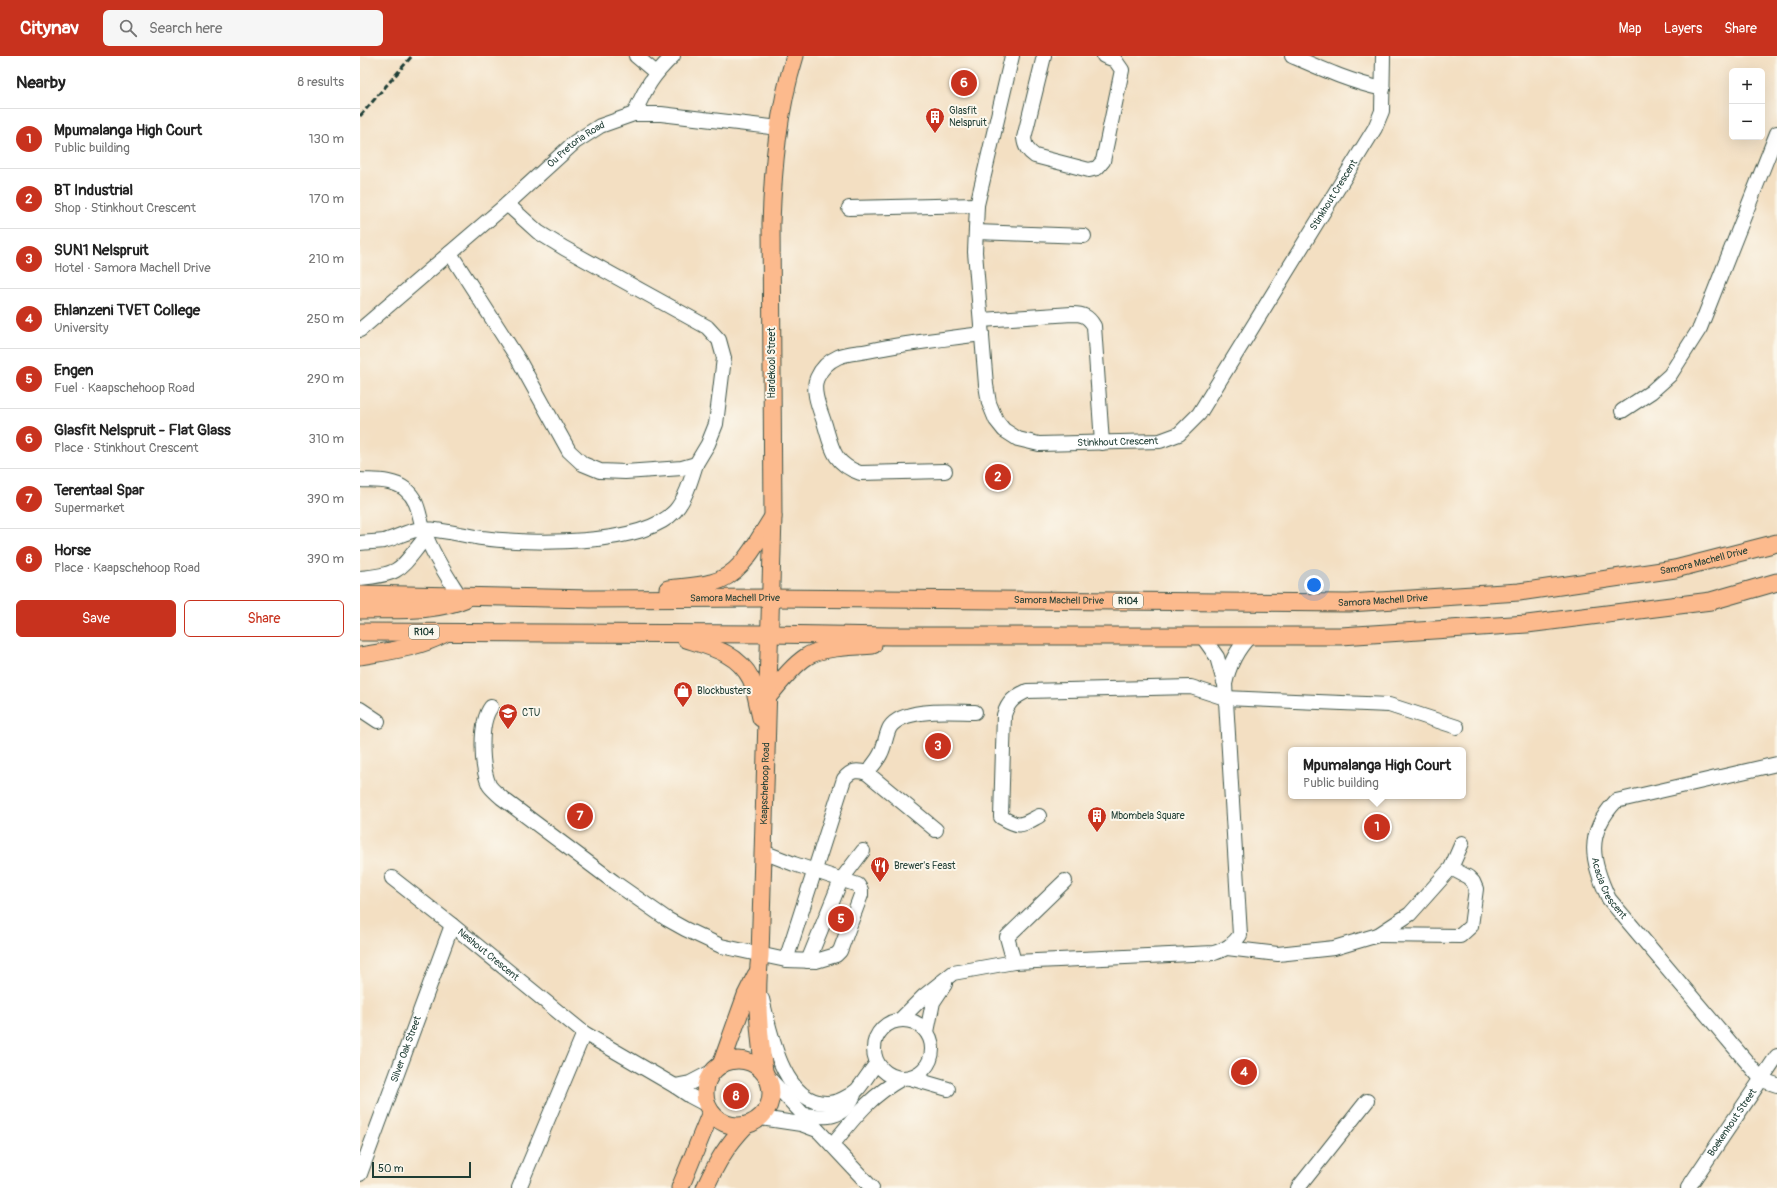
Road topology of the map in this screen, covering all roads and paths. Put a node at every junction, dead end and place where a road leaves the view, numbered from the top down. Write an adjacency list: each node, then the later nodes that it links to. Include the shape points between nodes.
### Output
1 (636, 56): 9 (street)
2 (673, 56): 9 (street)
3 (795, 56): 12 (main road)
4 (1012, 56): 15 (street, Stinkhout Crescent)
5 (1044, 56): 6 (street, via 1024,138 1025,146 1035,156 1089,170 1096,168 1103,161 1122,74 1120,65 1115,60)
6 (1104, 56)
7 (1292, 56): 10 (street, via 1339,76)
8 (1383, 56): 10 (street, Stinkhout Crescent)
9 (656, 72): 11 (street)
10 (1383, 89): 23 (street, Stinkhout Crescent, via 1382,110 1375,128 1199,414 1179,434 1160,441)
11 (634, 114): 12 (street, Ou Pretoria Road, via 661,114); 14 (street, Ou Pretoria Road, via 600,126 575,142)
12 (779, 128): 27 (main road, Hardekool Street, via 771,223)
13 (1777, 133): 22 (street, via 1700,328 1670,375 1652,392)
14 (507, 204): 19 (street, Ou Pretoria Road); 24 (street, via 545,236 707,327 719,340 724,358 716,424)
15 (977, 205): 16 (street); 17 (street, Stinkhout Crescent)
16 (849, 208)
17 (976, 232): 18 (street); 20 (street, Stinkhout Crescent, via 975,252)
18 (1084, 236)
19 (450, 253): 21 (street, Ou Pretoria Road); 24 (street, via 518,359 569,451 583,464 600,470 625,472 682,468)
20 (981, 327): 23 (street, Stinkhout Crescent, via 989,403 996,420 1004,430 1018,439 1039,444); 23 (street, via 1072,314 1081,314 1089,318 1094,326); 25 (street, via 839,356 831,361 816,379 816,391 833,452 839,462 860,473)
21 (360, 330)
22 (1622, 411)
23 (1102, 443)
24 (696, 464): 28 (street, via 691,482 675,511 648,528 612,537 561,542)
25 (945, 471)
26 (360, 480): 28 (street, via 392,482 404,489 417,504)
27 (773, 517): 35 (main road, Hardekool Street); 36 (main road, via 744,561 721,579 711,583)
28 (424, 533): 29 (street); 31 (street, via 398,570 380,576); 34 (street, via 443,571)
29 (360, 543)
30 (1777, 543): 35 (main road, Samora Machell Drive / R104, via 1675,569 1519,592 1349,602)
31 (360, 578)
32 (1777, 582): 44 (main road, R104, via 1711,601 1527,624 1341,636)
33 (360, 594): 34 (main road, Samora Machell Drive / R104)
34 (467, 595): 36 (main road, Samora Machell Drive / R104); 37 (main road, via 449,606 434,609)
35 (771, 598): 36 (main road, Samora Machell Drive / R104); 41 (main road, Kaapschehoop Road)
36 (590, 599)
37 (360, 610)
38 (360, 632): 39 (main road, R104)
39 (448, 632): 40 (main road, R104); 45 (main road, via 413,647)
40 (664, 633): 41 (main road, R104); 53 (main road, via 726,652 744,667 751,680)
41 (769, 634): 42 (main road, R104); 47 (main road, Kaapschehoop Road)
42 (988, 635): 43 (main road, R104); 47 (main road, via 818,651 797,664)
43 (1202, 636): 44 (main road, R104); 46 (street, via 1217,657)
44 (1250, 636): 46 (street, via 1228,669)
45 (360, 656)
46 (1225, 691): 52 (street, via 1389,705); 56 (street, via 1191,687 1027,691 1015,696 1004,715 1001,817 1014,825 1022,825); 68 (street, via 1240,935 1235,943)
47 (767, 698): 53 (main road, Kaapschehoop Road)
48 (491, 707): 72 (street, via 484,723 483,767 490,786 502,798 614,882 685,929 721,946)
49 (360, 709): 51 (street)
50 (976, 712): 55 (street, via 923,712 896,721 888,730 881,755)
51 (378, 721)
52 (1457, 727)
53 (766, 738): 60 (main road, Kaapschehoop Road)
54 (1777, 764): 82 (street, Acacia Crescent, via 1616,801 1604,814 1596,832 1594,862 1609,898)
55 (867, 773): 57 (street); 62 (street, via 858,770 844,779)
56 (1039, 816)
57 (936, 830)
58 (1462, 843): 61 (street)
59 (863, 851): 64 (street)
60 (763, 852): 62 (street); 72 (main road, Kaapschehoop Road)
61 (1451, 868): 67 (street, via 1410,914); 67 (street, via 1468,877 1476,889 1471,926 1466,932 1460,936)
62 (814, 871): 64 (street); 69 (street)
63 (392, 878): 66 (street, Neshout Crescent)
64 (841, 880): 70 (street); 70 (street, via 858,885 861,895 840,951 816,961)
65 (1065, 881): 71 (street, via 1007,937)
66 (452, 925): 76 (street, Neshout Crescent); 93 (street, Silver Oak Street)
67 (1378, 935): 68 (street, via 1334,948 1278,954)
68 (1227, 948): 71 (street, via 1214,954)
69 (786, 960): 70 (street); 72 (street)
70 (808, 961)
71 (1014, 962): 73 (street)
72 (759, 970): 79 (main road, via 746,995); 80 (main road, Kaapschehoop Road, via 759,1034); 86 (street, via 776,1051 797,1090 820,1103 833,1103)
73 (953, 972): 74 (street); 75 (street, via 933,1002)
74 (900, 1020): 75 (street, via 916,1022); 78 (street, via 885,1026 878,1036 874,1047)
75 (927, 1032): 81 (street, via 933,1047 930,1062 918,1074)
76 (584, 1033): 84 (street, Neshout Crescent); 94 (street)
77 (1777, 1056): 82 (street, Boekenhout Street)
78 (877, 1063): 81 (street, via 883,1071 892,1076); 86 (street)
79 (717, 1068): 80 (main road, via 739,1060 748,1061); 84 (street, via 690,1083); 88 (main road, via 709,1077 705,1091)
80 (766, 1074): 89 (street); 90 (main road, via 771,1087 771,1098 768,1109)
81 (906, 1078): 85 (street); 92 (street, via 883,1089 861,1109)
82 (1762, 1080): 83 (street); 99 (street, Boekenhout Street)
83 (1777, 1085)
84 (676, 1086): 88 (street, Neshout Crescent)
85 (948, 1089)
86 (857, 1090): 89 (street, via 839,1114 830,1117)
87 (1367, 1101): 98 (street)
88 (709, 1108): 90 (main road, via 717,1119 726,1124 736,1126); 95 (main road)
89 (804, 1115): 91 (street)
90 (753, 1122): 91 (street, via 801,1124); 96 (main road, via 731,1141 716,1163)
91 (819, 1131): 92 (street)
92 (832, 1145): 97 (street)
93 (360, 1174)
94 (519, 1188)
95 (680, 1188)
96 (706, 1188)
97 (872, 1188)
98 (1298, 1188)
99 (1688, 1188)

